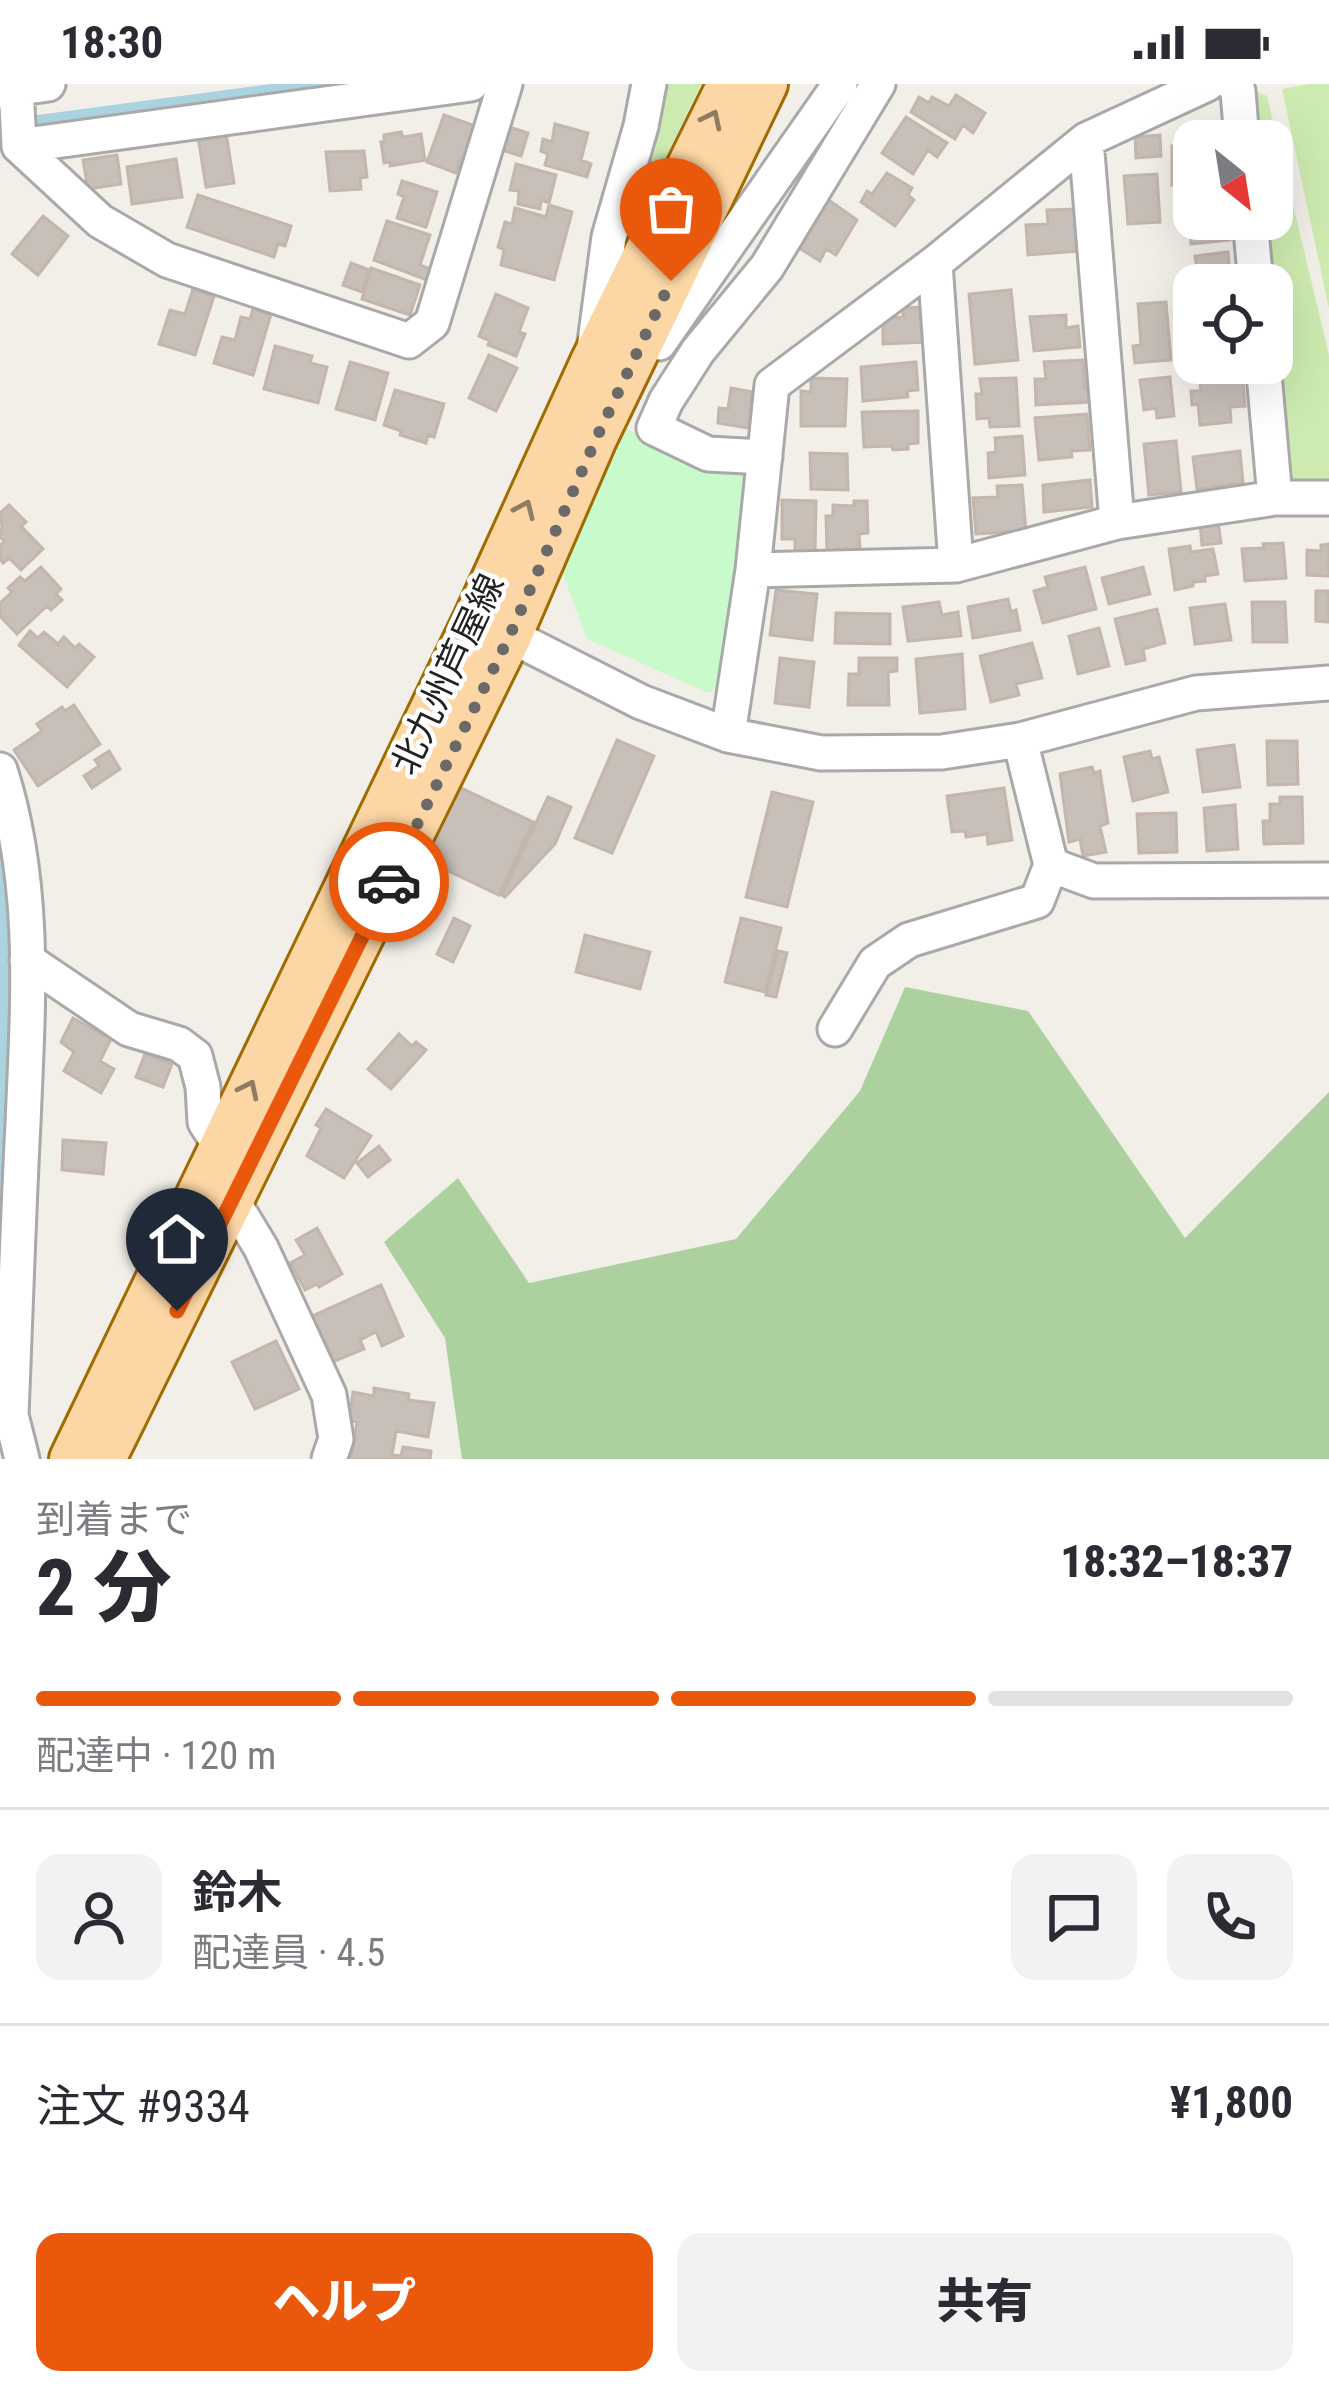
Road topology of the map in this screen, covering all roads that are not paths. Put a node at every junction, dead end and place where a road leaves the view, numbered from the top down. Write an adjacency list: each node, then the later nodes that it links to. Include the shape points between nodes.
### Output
1 (471, 84): 13 (street)
2 (506, 84): 13 (street, via 432,323 409,341 167,260 100,221)
3 (649, 84): 15 (street, via 609,237)
4 (729, 84): 15 (main road, 北九州芦屋線, one-way to 4)
5 (766, 84): 17 (main road, 北九州芦屋線)
6 (840, 84): 17 (street)
7 (878, 84): 18 (street, via 767,267 698,351 654,428 708,454)
8 (1207, 84): 12 (street)
9 (1233, 84): 11 (street)
10 (20, 87): 13 (street)
11 (1240, 120)
12 (1086, 140): 14 (street); 21 (street)
13 (20, 146)
14 (934, 263): 18 (street, via 772,385); 22 (street)
15 (592, 362): 24 (main road, 北九州芦屋線, one-way to 15)
16 (1265, 384): 19 (street)
17 (596, 439): 24 (main road, 北九州芦屋線)
18 (765, 457): 23 (street)
19 (1275, 498): 20 (street); 21 (street)
20 (1329, 498)
21 (1117, 522): 22 (street)
22 (956, 565): 23 (street)
23 (753, 570): 26 (street)
24 (492, 627): 26 (street, via 640,702); 33 (main road, 北九州芦屋線, one-way to 24); 34 (main road, 北九州芦屋線)
25 (1329, 683): 27 (street, via 1196,693)
26 (728, 735): 27 (street, via 821,753 942,752)
27 (1020, 740): 29 (street)
28 (0, 770): 31 (street, via 24,874)
29 (1051, 865): 30 (street, via 1094,881); 32 (street, via 1037,901 909,940 875,963)
30 (1329, 880)
31 (27, 960): 33 (street, via 129,1029 195,1056 205,1122); 35 (street, via 11,1415)
32 (835, 1030)
33 (221, 1147): 36 (main road, 北九州芦屋線)
34 (232, 1200): 37 (main road, 北九州芦屋線); 38 (street, via 328,1395 335,1438)
35 (22, 1459)
36 (71, 1459)
37 (104, 1459)
38 (329, 1459)

